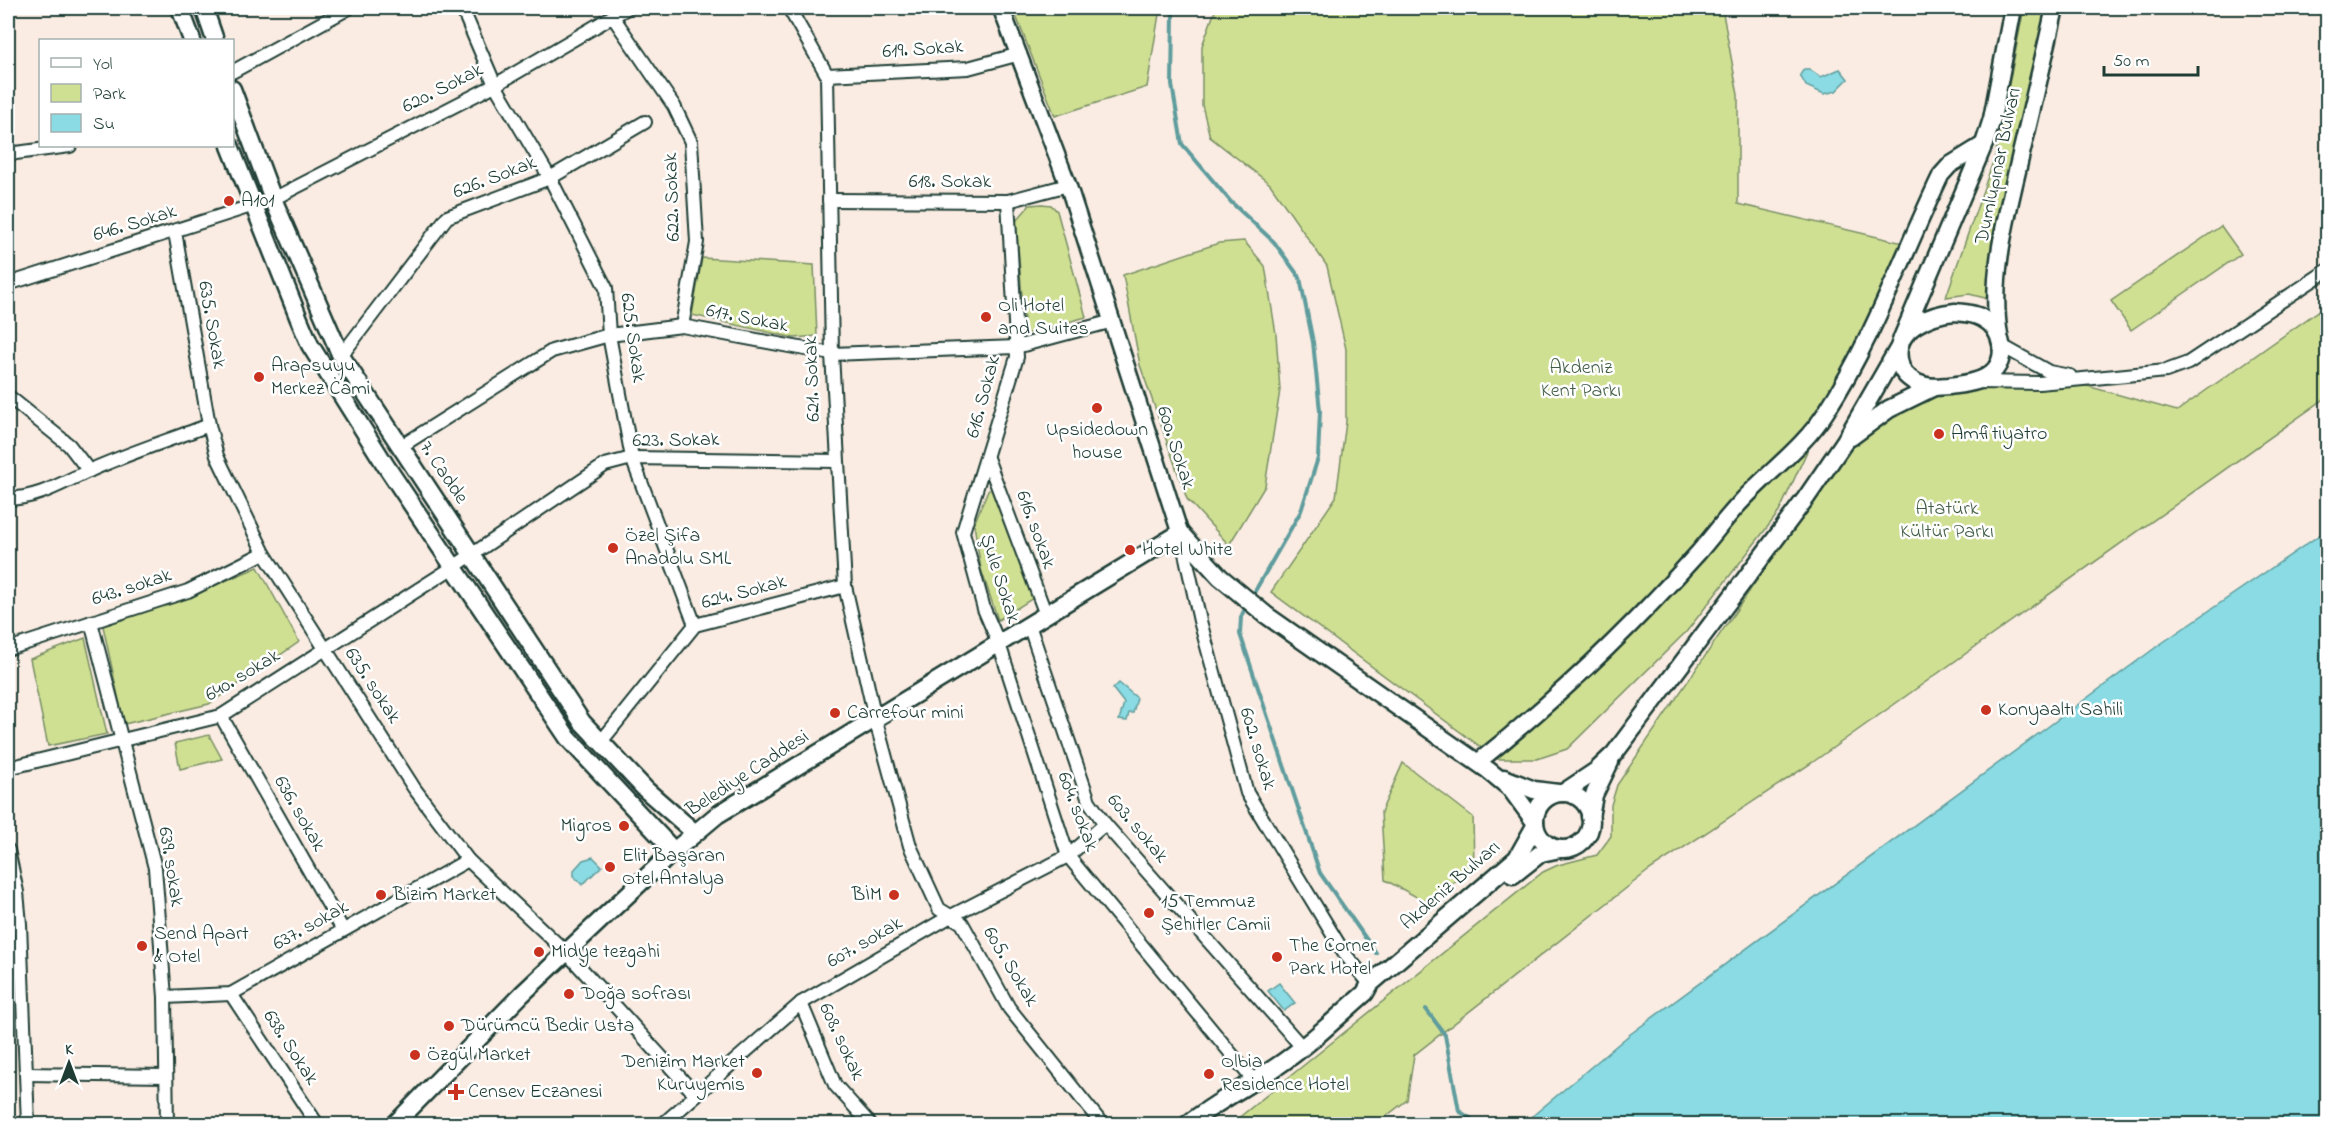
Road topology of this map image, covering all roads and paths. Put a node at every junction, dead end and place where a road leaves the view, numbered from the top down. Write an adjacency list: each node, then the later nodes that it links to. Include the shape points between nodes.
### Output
1 (180, 8): 11 (main road)
2 (204, 8): 12 (main road)
3 (349, 8): 14 (street)
4 (462, 8): 16 (street, 625. Sokak)
5 (627, 8): 10 (street, 620. Sokak)
6 (789, 8): 15 (street, 621. Sokak)
7 (1001, 8): 13 (street, 600. Sokak)
8 (2013, 8): 19 (main road, Dumlupınar Bulvarı)
9 (2055, 8): 35 (main road, Dumlupınar Bulvarı, via 2010,203 1997,287)
10 (613, 17): 16 (street, 620. Sokak); 33 (street, 622. Sokak, via 674,106 691,142 697,242)
11 (192, 39)
12 (215, 39)
13 (1020, 54): 15 (street, 619. Sokak, via 968,68); 24 (street, 600. Sokak)
14 (234, 71)
15 (827, 75): 26 (street, 621. Sokak)
16 (495, 85): 23 (street, 625. Sokak); 25 (street, 620. Sokak)
17 (234, 94): 25 (main road, 7. Cadde)
18 (645, 122): 23 (street, 626. Sokak)
19 (1984, 144): 36 (main road, Dumlupınar Bulvarı); 69 (street, via 1941,175 1902,268 1814,429 1738,505 1628,627)
20 (62, 147): 22 (street)
21 (230, 147): 28 (main road)
22 (8, 154)
23 (550, 178): 34 (street, 625. Sokak, via 606,288); 39 (street, 626. Sokak, via 447,217)
24 (1068, 185): 27 (street, 618. Sokak); 32 (street, 600. Sokak)
25 (273, 199): 28 (street, 646. Sokak); 39 (main road, 7. Cadde)
26 (829, 200): 27 (street, 618. Sokak); 38 (street, 621. Sokak)
27 (1008, 201): 37 (street, 616. Sokak)
28 (252, 206): 29 (street, 646. Sokak); 55 (main road, via 310,345)
29 (175, 232): 31 (street, 646. Sokak); 44 (street, 635. Sokak)
30 (2328, 270): 40 (street, via 2188,363 2163,371)
31 (8, 284)
32 (1113, 321): 37 (street, 617. Sokak); 52 (street, 600. Sokak)
33 (682, 326): 34 (street, 617. Sokak); 38 (street, 617. Sokak)
34 (609, 335): 46 (street, 617. Sokak, via 552,351); 47 (street, 625. Sokak)
35 (2000, 340): 36 (main road, via 1982,317 1955,312 1927,319 1907,330); 40 (street, via 2049,372); 41 (main road, via 2002,357 1996,368)
36 (1900, 343): 42 (main road, via 1904,373 1920,385); 45 (main road, Dumlupınar Bulvarı)
37 (1016, 347): 38 (street, 617. Sokak); 48 (street, 616. Sokak, via 1017,357)
38 (832, 354): 49 (street, 621. Sokak)
39 (341, 356): 46 (main road, 7. Cadde)
40 (2079, 379): 41 (street, via 2020,384)
41 (1973, 382): 42 (main road)
42 (1934, 387): 45 (main road, via 1889,409)
43 (8, 396): 50 (street, via 69,445)
44 (209, 425): 50 (street); 53 (street, 635. sokak, via 217,456)
45 (1845, 441): 68 (main road, Dumlupınar Bulvarı)
46 (400, 447): 54 (main road, 7. Cadde)
47 (632, 458): 49 (street, 623. Sokak); 54 (street, 623. Sokak, via 605,465); 60 (street, 625. Sokak)
48 (987, 458): 57 (street, 616. sokak); 61 (street, Şule Sokak, via 963,532 984,609)
49 (836, 461): 56 (street, 621. Sokak)
50 (89, 471): 51 (street, via 41,494)
51 (8, 499)
52 (1180, 532): 57 (main road, Belediye Caddesi); 69 (main road, 600. Sokak, via 1220,577 1266,615); 84 (street, 602. sokak, via 1247,793)
53 (264, 553): 58 (street, 643. sokak, via 188,591); 62 (street, 635. sokak)
54 (472, 555): 55 (street, 640. sokak); 67 (main road, 7. Cadde)
55 (455, 566): 62 (street, 640. sokak); 78 (main road, via 568,738)
56 (845, 586): 60 (street, 624. Sokak); 65 (street, 621. Sokak)
57 (1046, 615): 59 (main road, Belediye Caddesi)
58 (91, 622): 63 (street, 643. sokak); 66 (street, 639. sokak)
59 (1029, 625): 61 (main road, Belediye Caddesi); 73 (street, 603. sokak, via 1089,801)
60 (695, 626): 67 (street, 624. Sokak)
61 (999, 644): 65 (main road, Belediye Caddesi); 79 (street, 604. sokak)
62 (324, 648): 64 (street, 640. sokak); 80 (street, 635. sokak, via 414,788)
63 (8, 649)
64 (221, 716): 66 (street, 640. sokak); 82 (street, 636. sokak)
65 (875, 718): 75 (main road, Belediye Caddesi); 81 (street, 605. Sokak, via 910,846 939,909)
66 (122, 741): 70 (street, 640. sokak); 86 (street, 639. sokak, via 155,868)
67 (600, 744): 75 (main road, 7. Cadde)
68 (1614, 754): 71 (main road, via 1596,771); 72 (main road, via 1594,795)
69 (1483, 766): 71 (main road, via 1513,783); 74 (main road, via 1516,796)
70 (8, 768)
71 (1560, 793): 72 (main road, via 1578,798); 74 (main road, via 1541,804)
72 (1590, 817): 76 (main road, via 1588,831 1580,843)
73 (1105, 824): 79 (street, 607. sokak); 88 (street, 603. sokak)
74 (1535, 824): 76 (main road, via 1541,839); 84 (main road, Akdeniz Bulvarı, via 1517,858)
75 (694, 833): 78 (main road, Belediye Caddesi)
76 (1560, 849): 84 (main road, via 1531,860 1375,989)
77 (8, 850): 89 (street, via 20,924)
78 (674, 851): 83 (main road, Belediye Caddesi)
79 (1068, 856): 81 (street, 607. sokak); 91 (street, 604. sokak)
80 (468, 860): 82 (street, 637. sokak); 83 (street, 635. sokak)
81 (949, 917): 87 (street, 607. sokak); 99 (street, 605. Sokak, via 962,923 1009,1008)
82 (343, 930): 85 (street, 637. sokak)
83 (568, 954): 92 (street, 635. sokak); 97 (main road, Belediye Caddesi, via 522,994)
84 (1368, 988): 88 (main road, Akdeniz Bulvarı)
85 (231, 994): 86 (street, 637. sokak); 96 (street, 638. Sokak)
86 (165, 997): 90 (street, 639. sokak)
87 (801, 1003): 92 (street, 607. sokak); 98 (street, 608. sokak, via 835,1085)
88 (1302, 1047): 91 (main road, Akdeniz Bulvarı)
89 (26, 1074): 90 (street); 94 (street)
90 (166, 1076): 95 (street, 639. sokak)
91 (1253, 1080): 100 (main road, Akdeniz Bulvarı, via 1217,1101)
92 (695, 1094): 93 (street, 607. sokak)
93 (667, 1123)
94 (28, 1125)
95 (167, 1125)
96 (317, 1125)
97 (395, 1125)
98 (870, 1125)
99 (1102, 1125)
100 (1188, 1125)

